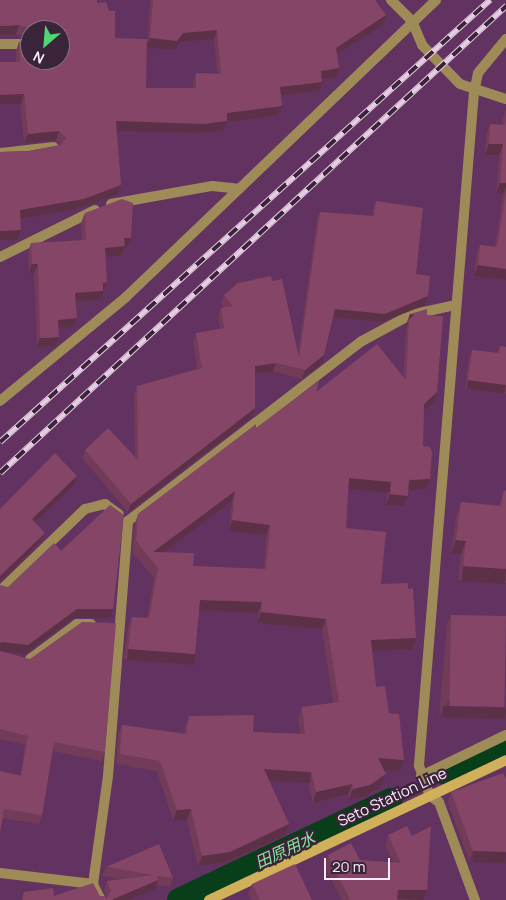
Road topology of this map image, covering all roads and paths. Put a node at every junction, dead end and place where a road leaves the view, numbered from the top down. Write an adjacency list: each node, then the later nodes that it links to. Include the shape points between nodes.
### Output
1 (391, 0): 3 (street)
2 (436, 0): 3 (street)
3 (412, 21): 7 (street, via 422,46 460,84); 11 (street)
4 (506, 39): 7 (street, via 478,73)
5 (0, 44): 6 (street)
6 (20, 44)
7 (474, 92): 8 (street); 13 (street)
8 (506, 99)
9 (56, 147): 10 (street)
10 (0, 153)
11 (239, 189): 12 (street, via 212,186 122,200 63,222); 14 (street, via 126,297)
12 (0, 257)
13 (456, 305): 15 (street, via 410,314 362,341); 21 (street)
14 (0, 401)
15 (128, 521): 16 (street, via 105,504 85,509); 17 (street)
16 (0, 591)
17 (122, 624): 18 (street, via 77,624 27,661); 24 (street)
18 (18, 660)
19 (506, 735): 21 (street)
20 (506, 760): 22 (main road, Seto Station Line)
21 (421, 776): 22 (street)
22 (430, 796): 25 (main road, Seto Station Line); 28 (street, via 440,802)
23 (0, 874): 24 (street)
24 (93, 884): 26 (street)
25 (212, 899): 27 (street)
26 (101, 900)
27 (226, 900)
28 (475, 900)

